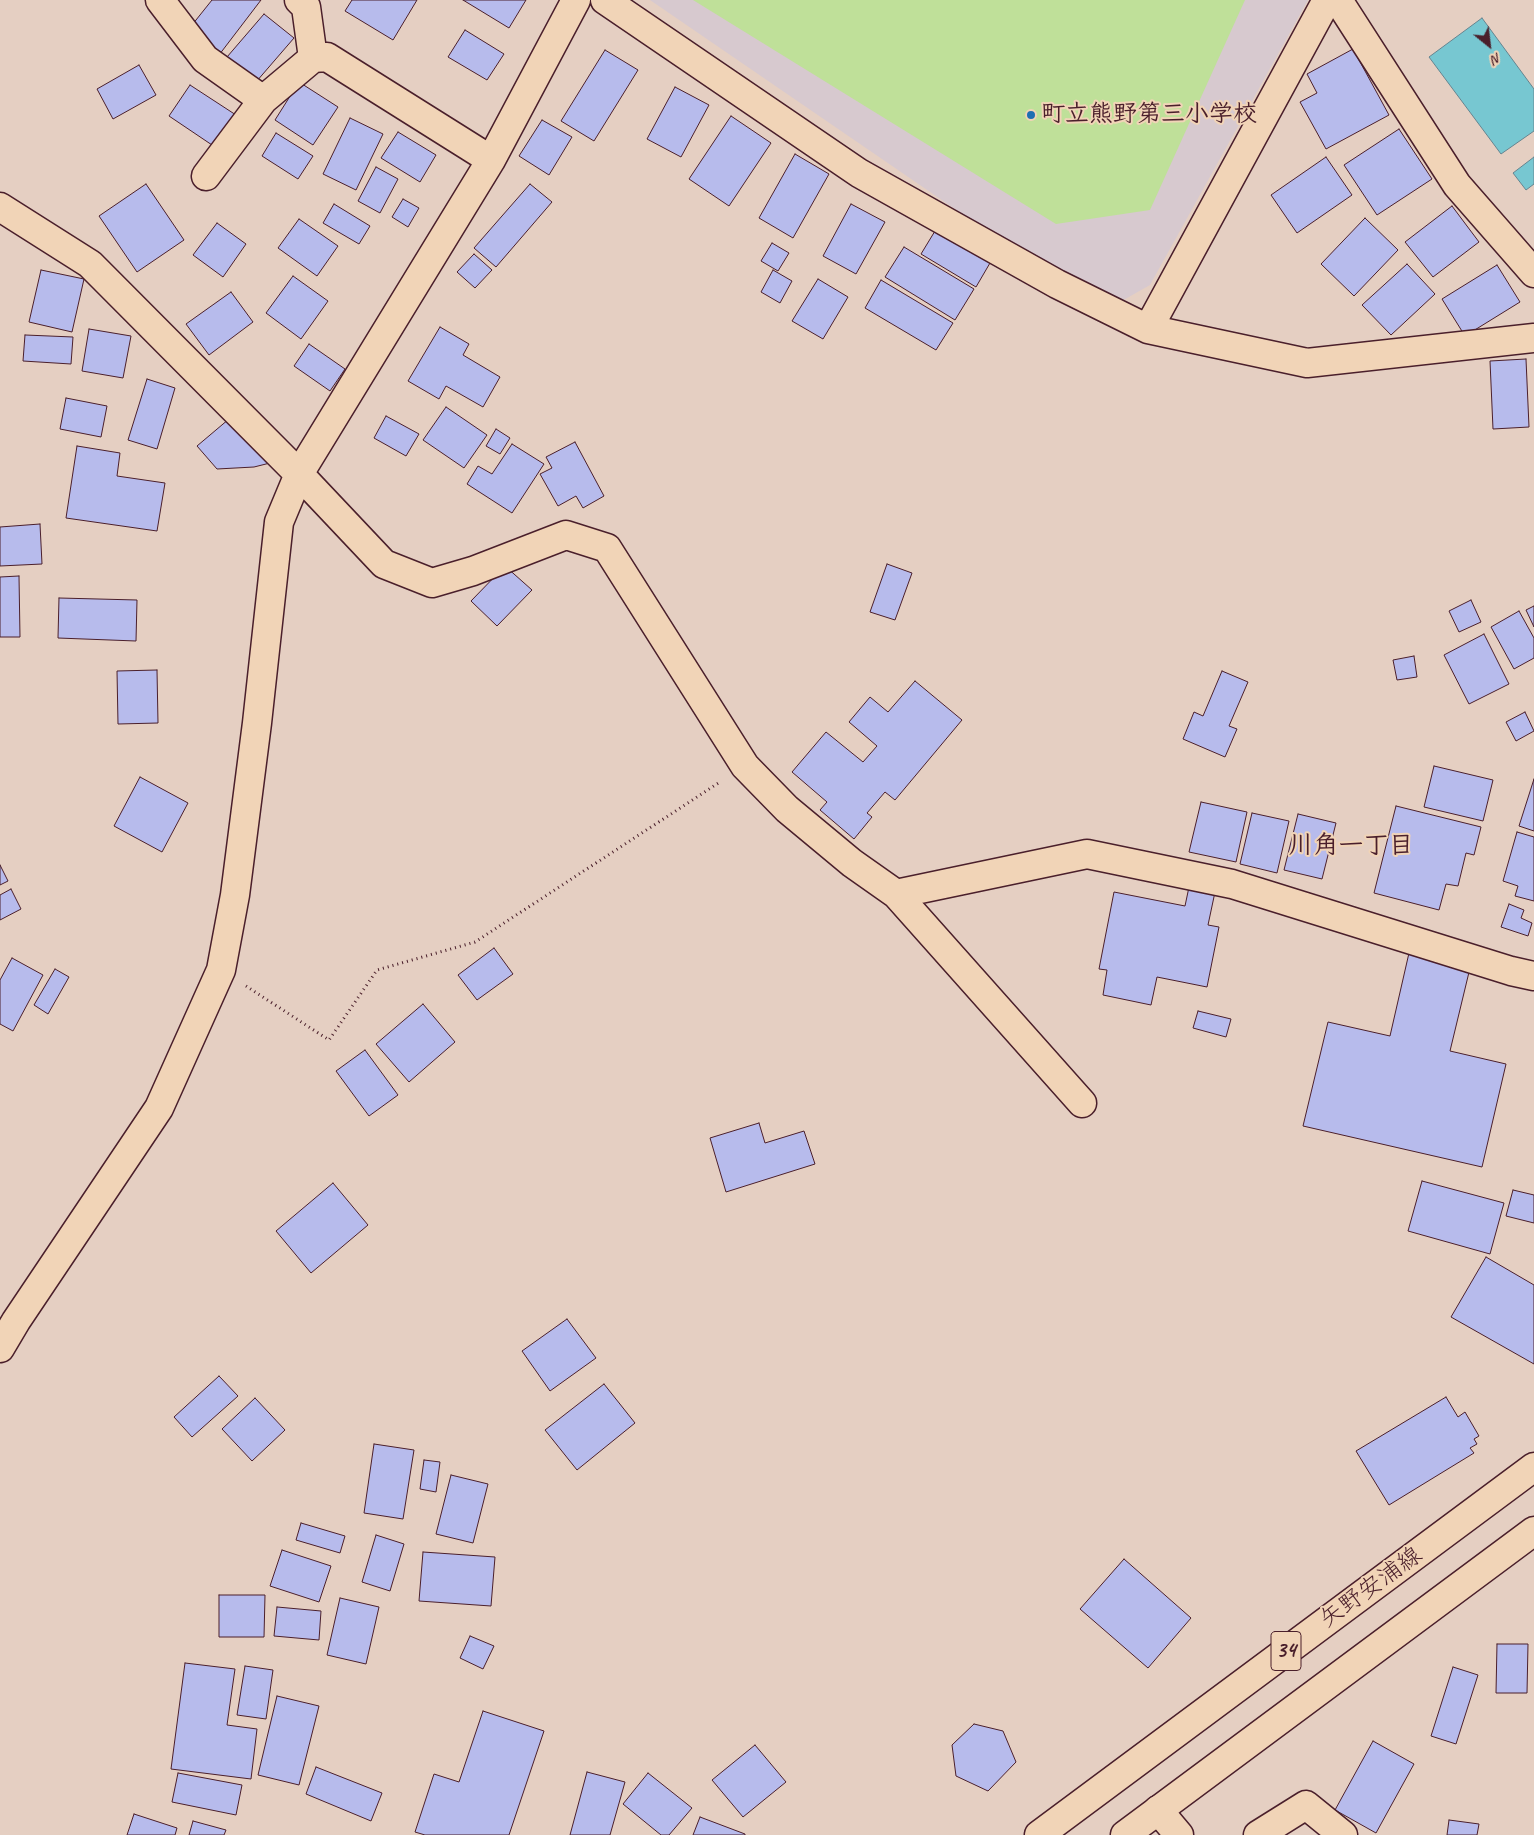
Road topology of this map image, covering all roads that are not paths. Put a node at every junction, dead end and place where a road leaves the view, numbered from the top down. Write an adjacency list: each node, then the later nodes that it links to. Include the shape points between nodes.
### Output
1 (160, 0): 8 (street, via 205,59)
2 (299, 0): 7 (street, via 306,7)
3 (576, 0): 9 (street)
4 (605, 0): 13 (street, via 859,173 1057,284)
5 (1327, 0): 13 (street)
6 (1338, 0): 12 (street, via 1457,185)
7 (313, 58): 8 (street); 9 (street, via 326,57)
8 (263, 100): 10 (street)
9 (491, 160): 15 (street)
10 (206, 176)
11 (0, 207): 15 (street, via 90,264)
12 (1534, 273)
13 (1148, 329): 14 (street, via 1307,363)
14 (1534, 338)
15 (299, 474): 16 (street, via 384,564 432,583 566,535 607,548 745,766 787,810); 19 (street, via 279,522 236,885 221,970 159,1108)
16 (896, 894): 17 (street, via 1087,854 1232,884); 18 (street)
17 (1534, 976)
18 (1082, 1103)
19 (0, 1348)
20 (1534, 1468): 23 (street, 矢野安浦線 / 34)
21 (1534, 1531): 22 (street, 34)
22 (1158, 1810): 24 (street, 34); 25 (street)
23 (1039, 1835)
24 (1125, 1835)
25 (1179, 1835)
26 (1258, 1835): 27 (street, via 1306,1805)
27 (1343, 1835)

